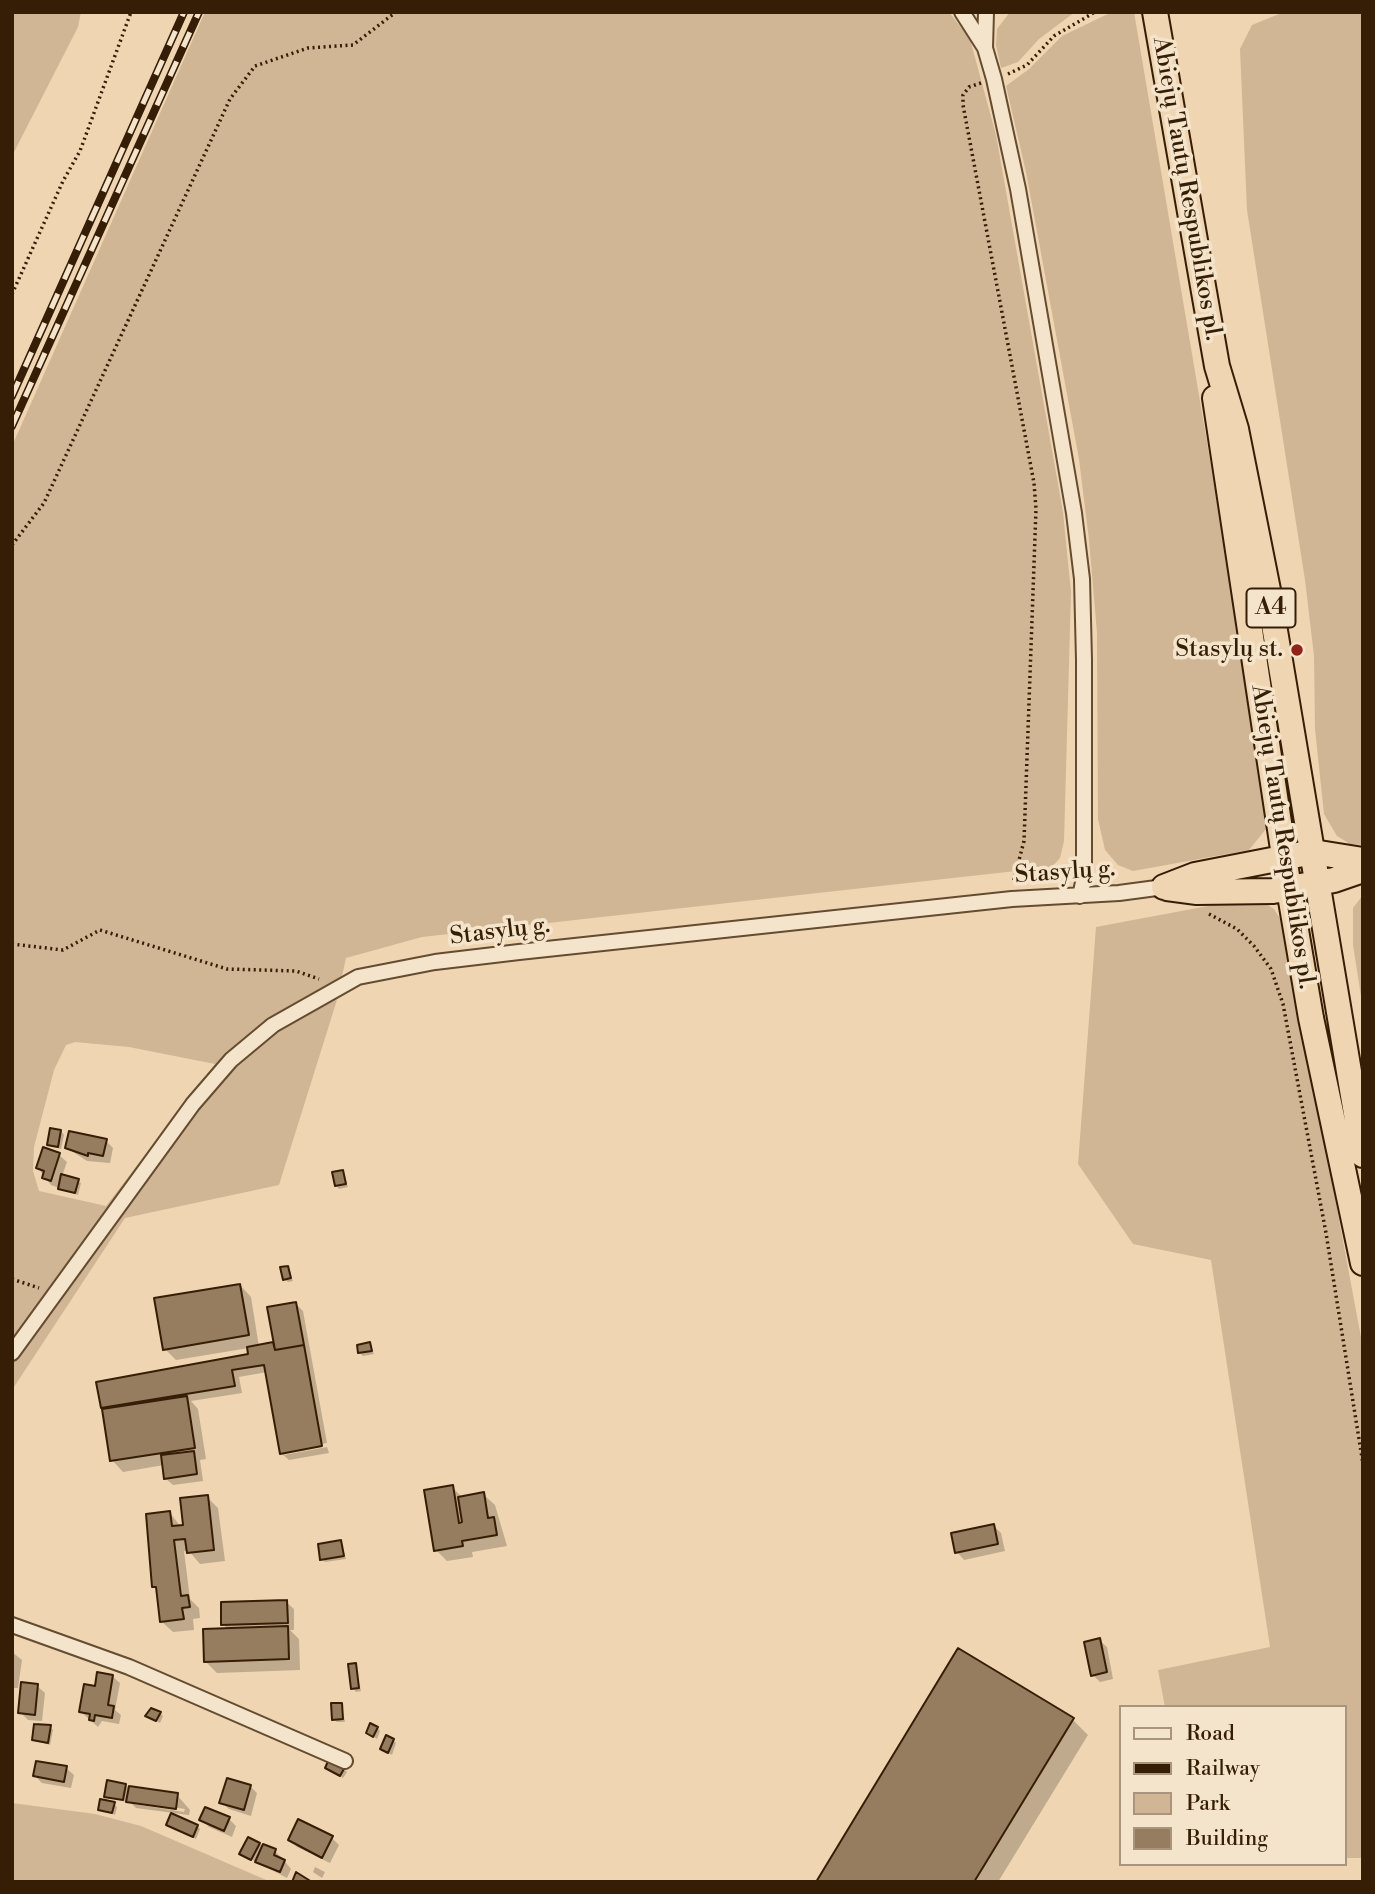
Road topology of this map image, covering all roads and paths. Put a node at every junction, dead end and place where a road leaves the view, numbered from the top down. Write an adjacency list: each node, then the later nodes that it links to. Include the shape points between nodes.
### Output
1 (131, 12): 9 (path, via 80,151)
2 (396, 12): 11 (path, via 354,45 308,48 255,66 230,99 44,503)
3 (962, 12): 7 (street)
4 (986, 12): 7 (street)
5 (1095, 12): 8 (path, via 1054,36 1027,65)
6 (1156, 19): 10 (highway, Abiejų Tautų Respublikos pl. / A4)
7 (985, 48): 8 (street)
8 (994, 79): 20 (street, via 1026,230 1082,579 1084,878); 21 (path, via 970,88 963,95 963,105 1036,509 1024,841)
9 (12, 294)
10 (1217, 366): 12 (highway, Abiejų Tautų Respublikos pl. / A4, via 1236,429 1255,523); 13 (highway, Abiejų Tautų Respublikos pl. / A4, via 1220,443)
11 (12, 545)
12 (1313, 852): 13 (highway); 14 (highway); 16 (highway, Abiejų Tautų Respublikos pl. / A4)
13 (1284, 857): 17 (highway, via 1195,875); 18 (highway, Abiejų Tautų Respublikos pl. / A4)
14 (1363, 860)
15 (1363, 870): 16 (highway)
16 (1318, 884): 18 (highway); 24 (highway, Abiejų Tautų Respublikos pl. / A4)
17 (1164, 887): 19 (highway); 20 (street, Stasylų g.)
18 (1289, 889): 19 (highway); 25 (highway, Abiejų Tautų Respublikos pl. / A4)
19 (1196, 892): 29 (path, via 1205,912 1237,929 1254,946 1271,969 1283,1004)
20 (1080, 896): 21 (street, Stasylų g.)
21 (1012, 899): 23 (street, Stasylų g., via 435,962)
22 (12, 944): 23 (path, via 63,950 100,930 228,968 296,971)
23 (337, 986): 27 (street, Stasylų g., via 273,1025 231,1060 193,1104)
24 (1363, 1155)
25 (1363, 1263)
26 (12, 1279): 27 (path)
27 (54, 1294): 28 (street, Stasylų g.)
28 (12, 1353)
29 (1363, 1464)
30 (12, 1625): 31 (street, via 129,1667)
31 (345, 1761)

